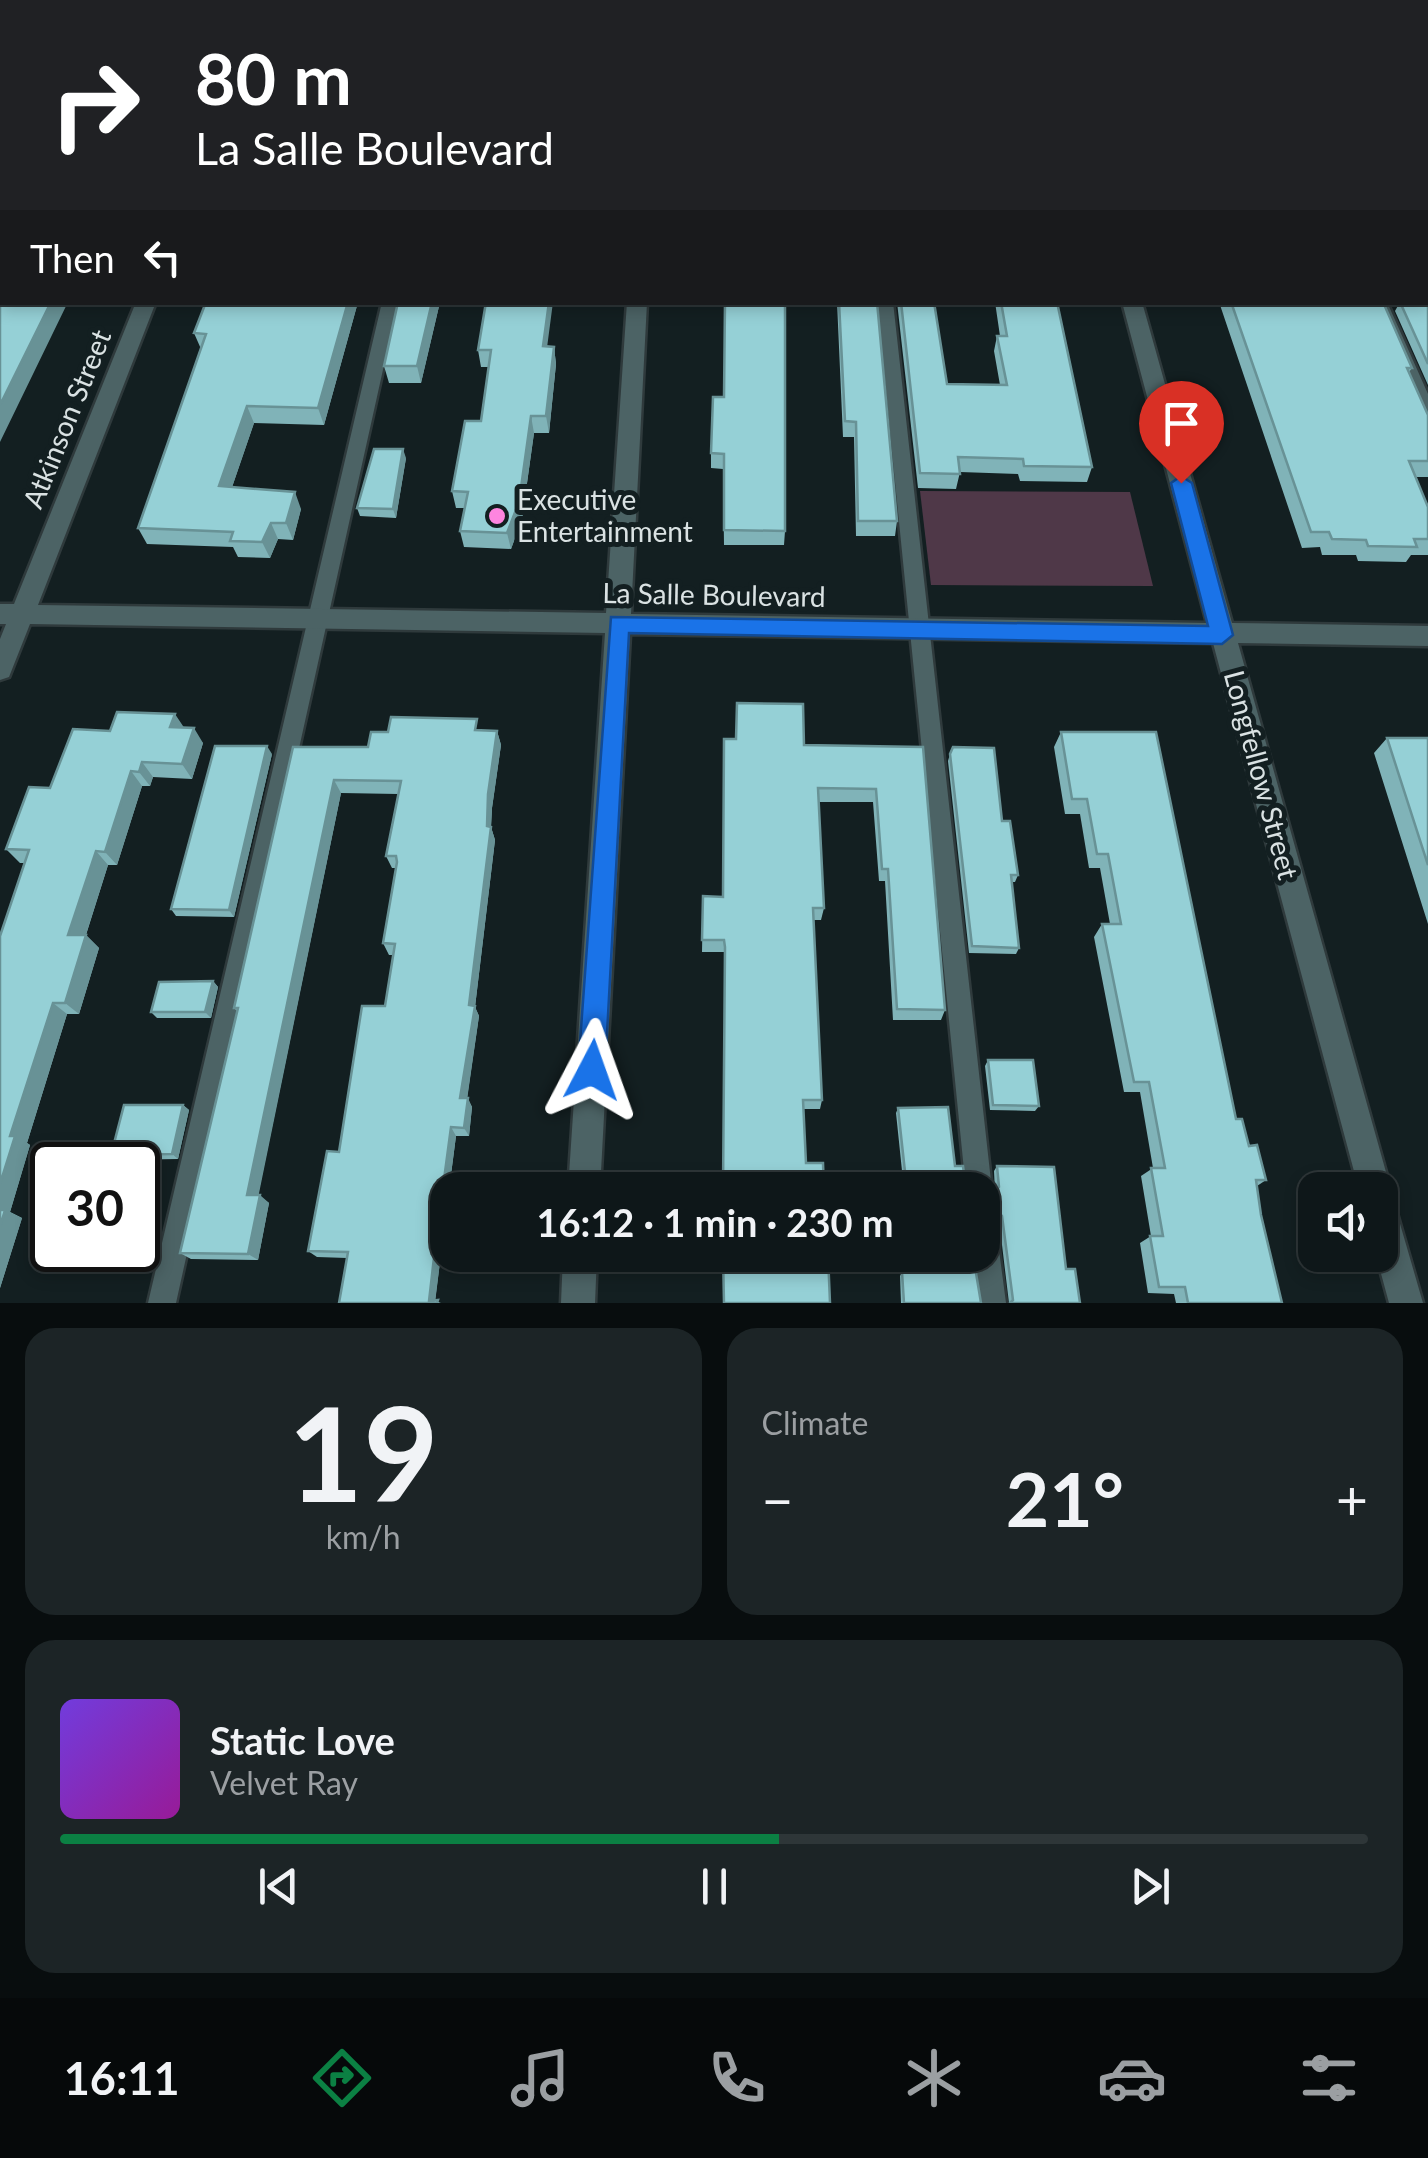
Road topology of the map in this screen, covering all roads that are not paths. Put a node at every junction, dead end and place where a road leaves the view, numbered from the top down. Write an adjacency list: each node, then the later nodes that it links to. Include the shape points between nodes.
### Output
1 (145, 305): 8 (street, Atkinson Street)
2 (389, 305): 9 (lane)
3 (638, 305): 10 (street)
4 (885, 305): 11 (lane)
5 (1133, 305): 12 (street, Longfellow Street)
6 (1380, 305): 7 (lane)
7 (1428, 413)
8 (11, 615): 9 (street, La Salle Boulevard); 14 (street, Atkinson Street)
9 (316, 619): 10 (street, La Salle Boulevard); 21 (lane)
10 (619, 624): 11 (street, La Salle Boulevard); 15 (street)
11 (920, 628): 12 (street, La Salle Boulevard); 16 (lane)
12 (1222, 635): 13 (street, La Salle Boulevard); 17 (street, Longfellow Street)
13 (1428, 636)
14 (0, 670)
15 (585, 1172)
16 (977, 1172)
17 (1369, 1172)
18 (579, 1272): 22 (street)
19 (988, 1272): 23 (lane)
20 (1397, 1272): 24 (street)
21 (162, 1303)
22 (578, 1303)
23 (992, 1303)
24 (1406, 1303)

